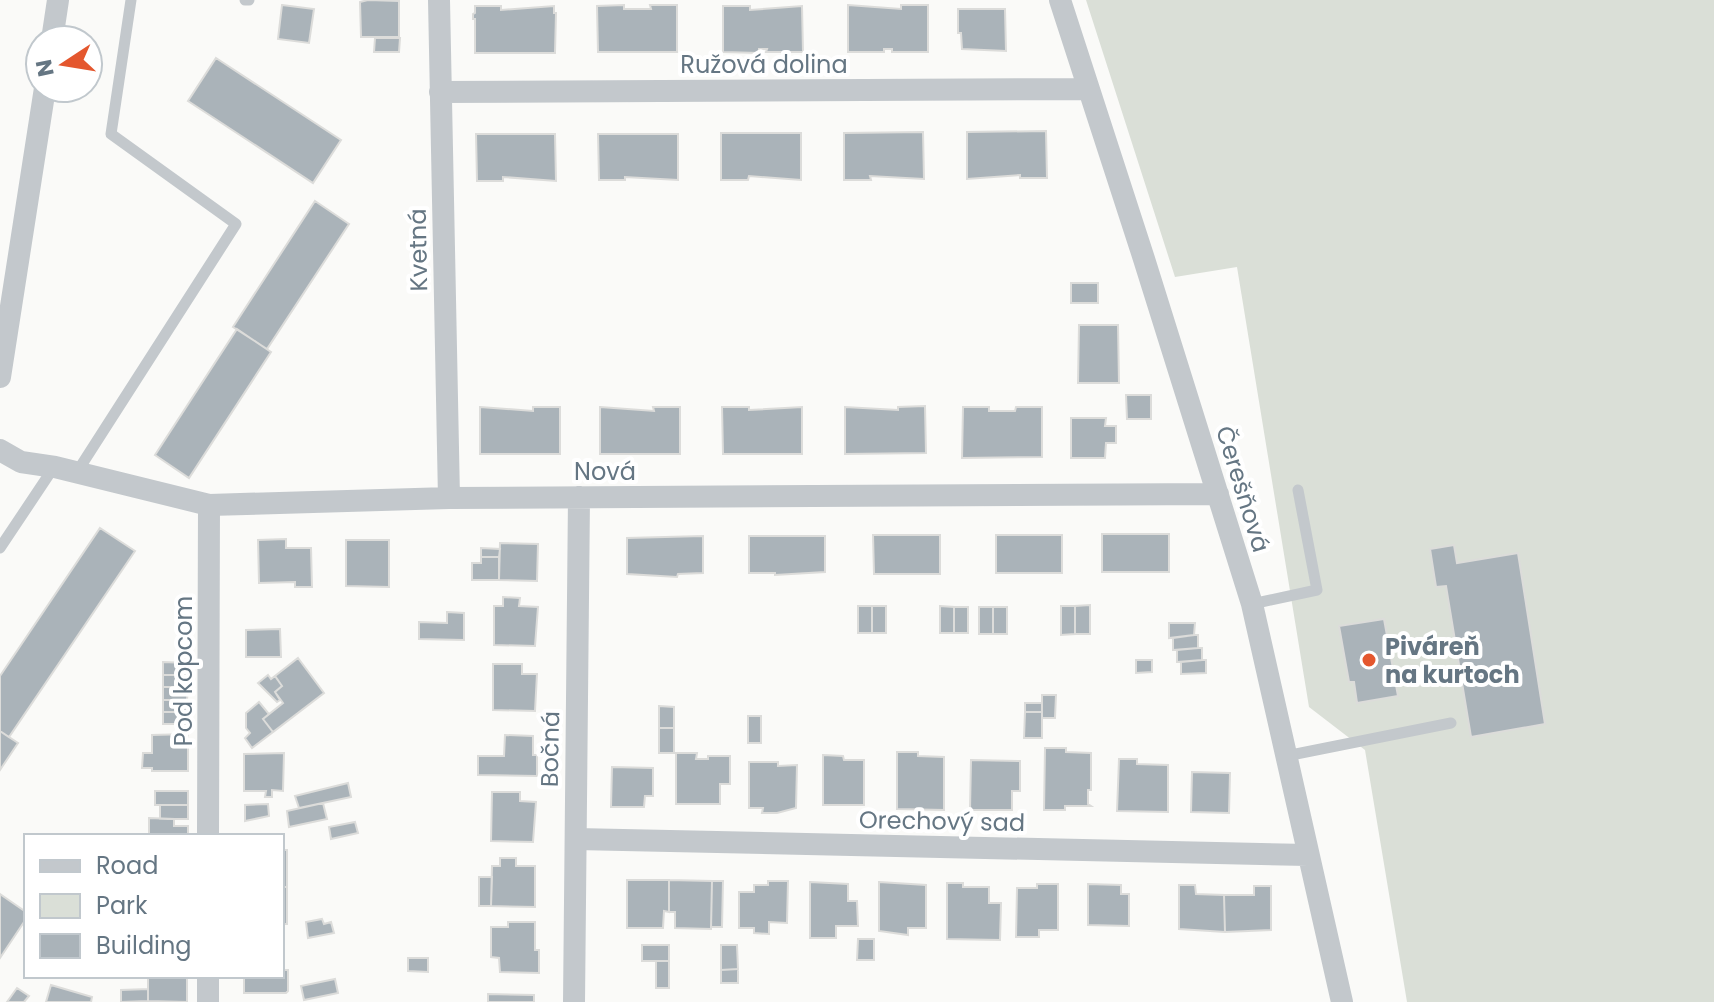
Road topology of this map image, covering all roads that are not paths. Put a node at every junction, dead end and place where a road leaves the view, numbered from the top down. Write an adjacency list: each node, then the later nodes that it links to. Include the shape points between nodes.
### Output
1 (58, 0): 5 (street)
2 (131, 0): 12 (lane, via 111,134 236,224)
3 (439, 0): 7 (street, Kvetná)
4 (1060, 0): 6 (street, Čerešňová)
5 (54, 24)
6 (1087, 89): 7 (street, Ružová dolina); 14 (street, Čerešňová)
7 (440, 92): 16 (street, Kvetná)
8 (43, 104): 9 (street)
9 (0, 377)
10 (0, 450): 11 (street, Nová, via 21,462)
11 (55, 467): 12 (street, Nová); 18 (lane)
12 (77, 472): 17 (street, Nová)
13 (1298, 490): 19 (lane, via 1317,590)
14 (1218, 494): 15 (street, Nová); 19 (street, Čerešňová)
15 (579, 497): 16 (street, Nová); 23 (street, Bočná)
16 (449, 498): 17 (street, Nová)
17 (209, 505): 22 (street, Pod kopcom)
18 (0, 548)
19 (1252, 604): 21 (street, Čerešňová)
20 (1451, 723): 21 (lane)
21 (1286, 756): 24 (street, Čerešňová)
22 (208, 834)
23 (576, 839): 24 (street, Orechový sad); 27 (street, Bočná)
24 (1308, 855): 28 (street, Čerešňová)
25 (208, 978): 26 (street)
26 (208, 1002)
27 (574, 1002)
28 (1342, 1002)

